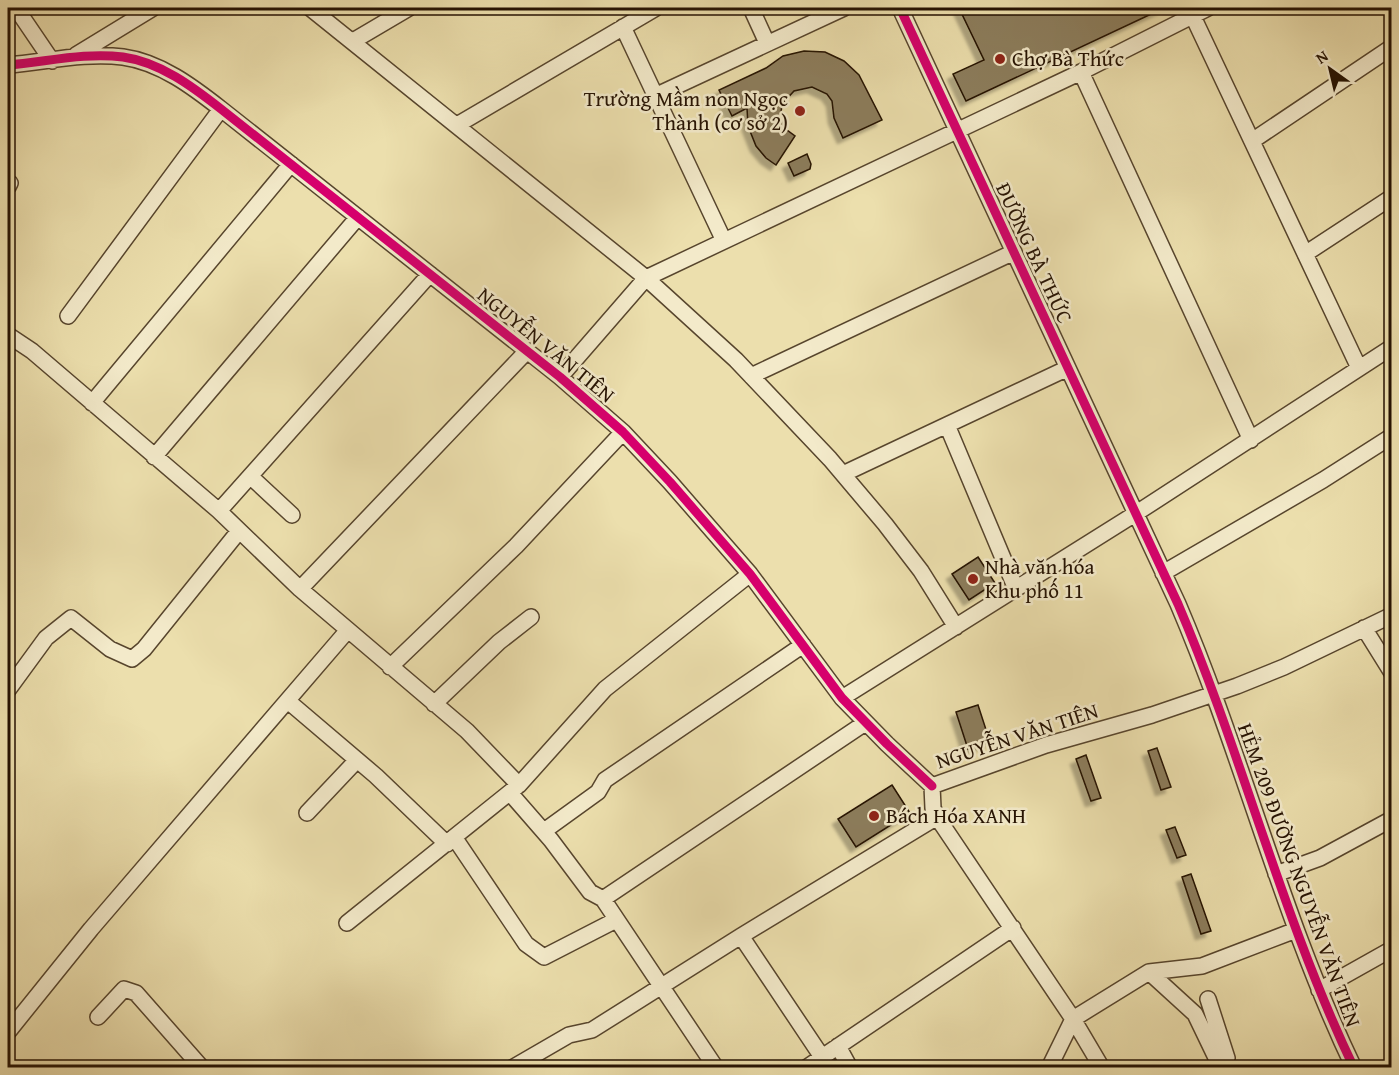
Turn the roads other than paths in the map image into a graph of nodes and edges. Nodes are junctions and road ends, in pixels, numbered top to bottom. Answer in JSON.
{"nodes":[{"id":1,"x":16,"y":8,"type":"edge"},
{"id":2,"x":153,"y":8,"type":"edge"},
{"id":3,"x":310,"y":8,"type":"edge"},
{"id":4,"x":409,"y":8,"type":"edge"},
{"id":5,"x":656,"y":8,"type":"edge"},
{"id":6,"x":751,"y":8,"type":"edge"},
{"id":7,"x":843,"y":8,"type":"edge"},
{"id":8,"x":900,"y":8,"type":"edge"},
{"id":9,"x":1208,"y":8,"type":"edge"},
{"id":10,"x":1192,"y":12,"type":"edge"},
{"id":11,"x":623,"y":27,"type":"junction"},
{"id":12,"x":353,"y":41,"type":"junction"},
{"id":13,"x":767,"y":43,"type":"junction"},
{"id":14,"x":1392,"y":47,"type":"edge"},
{"id":15,"x":72,"y":57,"type":"junction"},
{"id":16,"x":52,"y":61,"type":"junction"},
{"id":17,"x":8,"y":65,"type":"edge"},
{"id":18,"x":1081,"y":72,"type":"junction"},
{"id":19,"x":655,"y":96,"type":"junction"},
{"id":20,"x":222,"y":109,"type":"junction"},
{"id":21,"x":457,"y":125,"type":"junction"},
{"id":22,"x":957,"y":131,"type":"junction"},
{"id":23,"x":1252,"y":141,"type":"junction"},
{"id":24,"x":291,"y":164,"type":"junction"},
{"id":25,"x":1392,"y":197,"type":"edge"},
{"id":26,"x":358,"y":217,"type":"junction"},
{"id":27,"x":724,"y":241,"type":"junction"},
{"id":28,"x":1014,"y":252,"type":"junction"},
{"id":29,"x":1305,"y":254,"type":"junction"},
{"id":30,"x":429,"y":274,"type":"junction"},
{"id":31,"x":646,"y":278,"type":"junction"},
{"id":32,"x":68,"y":316,"type":"dead end"},
{"id":33,"x":8,"y":335,"type":"edge"},
{"id":34,"x":1392,"y":347,"type":"edge"},
{"id":35,"x":527,"y":351,"type":"junction"},
{"id":36,"x":1068,"y":368,"type":"junction"},
{"id":37,"x":1359,"y":368,"type":"junction"},
{"id":38,"x":751,"y":376,"type":"junction"},
{"id":39,"x":560,"y":377,"type":"junction"},
{"id":40,"x":92,"y":403,"type":"junction"},
{"id":41,"x":947,"y":425,"type":"junction"},
{"id":42,"x":623,"y":432,"type":"junction"},
{"id":43,"x":1392,"y":435,"type":"edge"},
{"id":44,"x":1251,"y":440,"type":"junction"},
{"id":45,"x":154,"y":457,"type":"junction"},
{"id":46,"x":843,"y":474,"type":"junction"},
{"id":47,"x":250,"y":476,"type":"junction"},
{"id":48,"x":219,"y":511,"type":"junction"},
{"id":49,"x":1136,"y":514,"type":"junction"},
{"id":50,"x":292,"y":515,"type":"dead end"},
{"id":51,"x":239,"y":531,"type":"junction"},
{"id":52,"x":1163,"y":573,"type":"junction"},
{"id":53,"x":750,"y":574,"type":"junction"},
{"id":54,"x":300,"y":589,"type":"junction"},
{"id":55,"x":1016,"y":589,"type":"junction"},
{"id":56,"x":1392,"y":615,"type":"edge"},
{"id":57,"x":531,"y":617,"type":"dead end"},
{"id":58,"x":956,"y":627,"type":"junction"},
{"id":59,"x":1364,"y":628,"type":"junction"},
{"id":60,"x":348,"y":630,"type":"junction"},
{"id":61,"x":803,"y":645,"type":"junction"},
{"id":62,"x":390,"y":667,"type":"junction"},
{"id":63,"x":1392,"y":673,"type":"edge"},
{"id":64,"x":8,"y":690,"type":"edge"},
{"id":65,"x":1215,"y":694,"type":"junction"},
{"id":66,"x":842,"y":698,"type":"junction"},
{"id":67,"x":289,"y":702,"type":"junction"},
{"id":68,"x":434,"y":704,"type":"junction"},
{"id":69,"x":865,"y":723,"type":"junction"},
{"id":70,"x":357,"y":760,"type":"junction"},
{"id":71,"x":932,"y":786,"type":"junction"},
{"id":72,"x":515,"y":789,"type":"junction"},
{"id":73,"x":308,"y":813,"type":"dead end"},
{"id":74,"x":937,"y":817,"type":"junction"},
{"id":75,"x":1392,"y":819,"type":"edge"},
{"id":76,"x":544,"y":831,"type":"junction"},
{"id":77,"x":451,"y":840,"type":"junction"},
{"id":78,"x":1276,"y":874,"type":"junction"},
{"id":79,"x":603,"y":899,"type":"junction"},
{"id":80,"x":616,"y":920,"type":"junction"},
{"id":81,"x":347,"y":923,"type":"dead end"},
{"id":82,"x":1012,"y":928,"type":"junction"},
{"id":83,"x":1296,"y":930,"type":"junction"},
{"id":84,"x":741,"y":936,"type":"junction"},
{"id":85,"x":1392,"y":949,"type":"edge"},
{"id":86,"x":1149,"y":972,"type":"junction"},
{"id":87,"x":660,"y":987,"type":"junction"},
{"id":88,"x":1319,"y":990,"type":"junction"},
{"id":89,"x":1208,"y":999,"type":"dead end"},
{"id":90,"x":98,"y":1017,"type":"dead end"},
{"id":91,"x":1073,"y":1019,"type":"junction"},
{"id":92,"x":8,"y":1032,"type":"edge"},
{"id":93,"x":838,"y":1046,"type":"junction"},
{"id":94,"x":822,"y":1057,"type":"junction"},
{"id":95,"x":1221,"y":1066,"type":"edge"},
{"id":96,"x":202,"y":1068,"type":"edge"},
{"id":97,"x":512,"y":1068,"type":"edge"},
{"id":98,"x":716,"y":1068,"type":"edge"},
{"id":99,"x":806,"y":1068,"type":"edge"},
{"id":100,"x":850,"y":1068,"type":"edge"},
{"id":101,"x":1049,"y":1068,"type":"edge"},
{"id":102,"x":1102,"y":1068,"type":"edge"},
{"id":103,"x":1354,"y":1068,"type":"edge"}],
"edges":[{"from":1,"to":16,"type":"street"},
{"from":2,"to":15,"type":"street"},
{"from":3,"to":12,"type":"street"},
{"from":4,"to":12,"type":"street"},
{"from":5,"to":11,"type":"street"},
{"from":6,"to":13,"type":"street"},
{"from":7,"to":13,"type":"street"},
{"from":8,"to":22,"type":"street","name":"ĐƯỜNG BÀ THỨC"},
{"from":9,"to":10,"type":"street"},
{"from":10,"to":18,"type":"street"},
{"from":10,"to":23,"type":"street"},
{"from":11,"to":19,"type":"street"},
{"from":11,"to":21,"type":"street"},
{"from":12,"to":21,"type":"street"},
{"from":13,"to":19,"type":"street"},
{"from":14,"to":23,"type":"street"},
{"from":15,"to":16,"type":"street","name":"NGUYỄN VĂN TIÊN"},
{"from":15,"to":20,"type":"street","name":"NGUYỄN VĂN TIÊN"},
{"from":16,"to":17,"type":"street","name":"NGUYỄN VĂN TIÊN"},
{"from":18,"to":22,"type":"street"},
{"from":18,"to":44,"type":"street"},
{"from":19,"to":27,"type":"street"},
{"from":20,"to":24,"type":"street","name":"NGUYỄN VĂN TIÊN"},
{"from":20,"to":32,"type":"street"},
{"from":21,"to":31,"type":"street"},
{"from":22,"to":27,"type":"street"},
{"from":22,"to":28,"type":"street","name":"ĐƯỜNG BÀ THỨC"},
{"from":23,"to":29,"type":"street"},
{"from":24,"to":26,"type":"street","name":"NGUYỄN VĂN TIÊN"},
{"from":24,"to":40,"type":"street"},
{"from":25,"to":29,"type":"street"},
{"from":26,"to":30,"type":"street","name":"NGUYỄN VĂN TIÊN"},
{"from":26,"to":45,"type":"street"},
{"from":27,"to":31,"type":"street"},
{"from":28,"to":36,"type":"street","name":"ĐƯỜNG BÀ THỨC"},
{"from":28,"to":38,"type":"street"},
{"from":29,"to":37,"type":"street"},
{"from":30,"to":35,"type":"street","name":"NGUYỄN VĂN TIÊN"},
{"from":30,"to":47,"type":"street"},
{"from":31,"to":38,"type":"street"},
{"from":31,"to":39,"type":"street"},
{"from":33,"to":40,"type":"street"},
{"from":34,"to":37,"type":"street"},
{"from":35,"to":39,"type":"street","name":"NGUYỄN VĂN TIÊN"},
{"from":35,"to":54,"type":"street"},
{"from":36,"to":41,"type":"street"},
{"from":36,"to":49,"type":"street","name":"ĐƯỜNG BÀ THỨC"},
{"from":37,"to":44,"type":"street"},
{"from":38,"to":46,"type":"street"},
{"from":39,"to":42,"type":"street","name":"NGUYỄN VĂN TIÊN"},
{"from":40,"to":45,"type":"street"},
{"from":41,"to":46,"type":"street"},
{"from":41,"to":55,"type":"street"},
{"from":42,"to":53,"type":"street","name":"NGUYỄN VĂN TIÊN"},
{"from":42,"to":62,"type":"street"},
{"from":43,"to":52,"type":"street"},
{"from":44,"to":49,"type":"street"},
{"from":45,"to":48,"type":"street"},
{"from":46,"to":58,"type":"street"},
{"from":47,"to":48,"type":"street"},
{"from":47,"to":50,"type":"street"},
{"from":48,"to":51,"type":"street"},
{"from":49,"to":52,"type":"street","name":"ĐƯỜNG BÀ THỨC"},
{"from":49,"to":55,"type":"street"},
{"from":51,"to":54,"type":"street"},
{"from":51,"to":64,"type":"street"},
{"from":52,"to":65,"type":"street","name":"HẺM 209 ĐƯỜNG NGUYỄN VĂN TIÊN"},
{"from":53,"to":61,"type":"street","name":"NGUYỄN VĂN TIÊN"},
{"from":53,"to":72,"type":"street"},
{"from":54,"to":60,"type":"street"},
{"from":55,"to":58,"type":"street"},
{"from":56,"to":59,"type":"street","name":"NGUYỄN VĂN TIÊN"},
{"from":57,"to":68,"type":"street"},
{"from":58,"to":66,"type":"street"},
{"from":59,"to":63,"type":"street"},
{"from":59,"to":65,"type":"street","name":"NGUYỄN VĂN TIÊN"},
{"from":60,"to":62,"type":"street"},
{"from":60,"to":67,"type":"street"},
{"from":61,"to":66,"type":"street","name":"NGUYỄN VĂN TIÊN"},
{"from":61,"to":76,"type":"street"},
{"from":62,"to":68,"type":"street"},
{"from":65,"to":71,"type":"street","name":"NGUYỄN VĂN TIÊN"},
{"from":65,"to":78,"type":"street","name":"HẺM 209 ĐƯỜNG NGUYỄN VĂN TIÊN"},
{"from":66,"to":69,"type":"street","name":"NGUYỄN VĂN TIÊN"},
{"from":67,"to":70,"type":"street"},
{"from":67,"to":92,"type":"street"},
{"from":68,"to":72,"type":"street"},
{"from":69,"to":71,"type":"street","name":"NGUYỄN VĂN TIÊN"},
{"from":69,"to":79,"type":"street"},
{"from":70,"to":73,"type":"street"},
{"from":70,"to":77,"type":"street"},
{"from":71,"to":74,"type":"street"},
{"from":72,"to":76,"type":"street"},
{"from":72,"to":77,"type":"street"},
{"from":74,"to":82,"type":"street"},
{"from":74,"to":84,"type":"street"},
{"from":75,"to":78,"type":"street"},
{"from":76,"to":79,"type":"street"},
{"from":77,"to":80,"type":"street"},
{"from":77,"to":81,"type":"street"},
{"from":78,"to":83,"type":"street","name":"HẺM 209 ĐƯỜNG NGUYỄN VĂN TIÊN"},
{"from":79,"to":80,"type":"street"},
{"from":80,"to":87,"type":"street"},
{"from":82,"to":91,"type":"street"},
{"from":82,"to":93,"type":"street"},
{"from":83,"to":86,"type":"street"},
{"from":83,"to":88,"type":"street","name":"HẺM 209 ĐƯỜNG NGUYỄN VĂN TIÊN"},
{"from":84,"to":87,"type":"street"},
{"from":84,"to":94,"type":"street"},
{"from":85,"to":88,"type":"street"},
{"from":86,"to":91,"type":"street"},
{"from":86,"to":95,"type":"street"},
{"from":87,"to":97,"type":"street"},
{"from":87,"to":98,"type":"street"},
{"from":88,"to":103,"type":"street","name":"HẺM 209 ĐƯỜNG NGUYỄN VĂN TIÊN"},
{"from":89,"to":95,"type":"street"},
{"from":90,"to":96,"type":"street"},
{"from":91,"to":101,"type":"street"},
{"from":91,"to":102,"type":"street"},
{"from":93,"to":94,"type":"street"},
{"from":93,"to":100,"type":"street"},
{"from":94,"to":99,"type":"street"}]}
